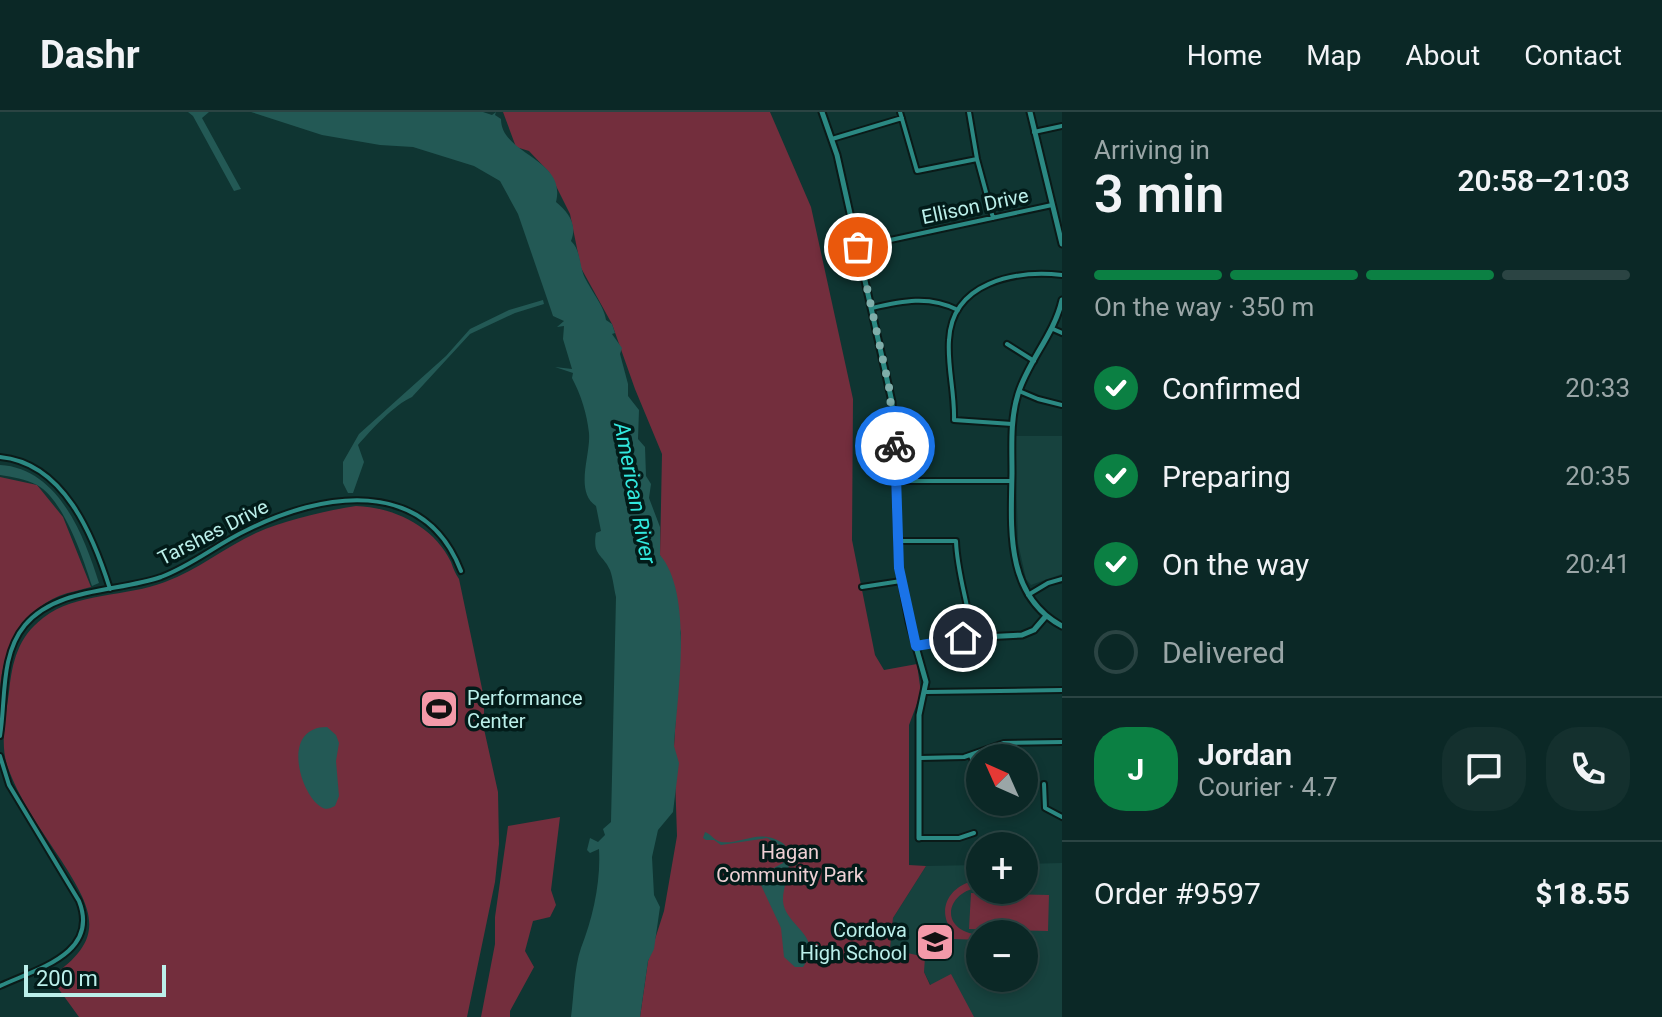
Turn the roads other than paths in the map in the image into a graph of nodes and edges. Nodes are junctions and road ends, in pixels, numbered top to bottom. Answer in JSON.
{"nodes":[{"id":1,"x":822,"y":112,"type":"edge"},
{"id":2,"x":969,"y":112,"type":"edge"},
{"id":3,"x":1030,"y":112,"type":"edge"},
{"id":4,"x":901,"y":115,"type":"edge"},
{"id":5,"x":1062,"y":126,"type":"edge"},
{"id":6,"x":1034,"y":132,"type":"junction"},
{"id":7,"x":832,"y":139,"type":"junction"},
{"id":8,"x":977,"y":159,"type":"junction"},
{"id":9,"x":1052,"y":205,"type":"junction"},
{"id":10,"x":993,"y":218,"type":"junction"},
{"id":11,"x":1062,"y":244,"type":"edge"},
{"id":12,"x":858,"y":247,"type":"junction"},
{"id":13,"x":1062,"y":275,"type":"edge"},
{"id":14,"x":1062,"y":300,"type":"edge"},
{"id":15,"x":872,"y":308,"type":"junction"},
{"id":16,"x":958,"y":310,"type":"junction"},
{"id":17,"x":1053,"y":329,"type":"junction"},
{"id":18,"x":1062,"y":333,"type":"edge"},
{"id":19,"x":1007,"y":344,"type":"dead end"},
{"id":20,"x":1034,"y":361,"type":"junction"},
{"id":21,"x":1019,"y":391,"type":"junction"},
{"id":22,"x":1062,"y":405,"type":"edge"},
{"id":23,"x":1012,"y":424,"type":"junction"},
{"id":24,"x":0,"y":457,"type":"edge"},
{"id":25,"x":895,"y":481,"type":"junction"},
{"id":26,"x":1012,"y":481,"type":"junction"},
{"id":27,"x":897,"y":541,"type":"junction"},
{"id":28,"x":461,"y":571,"type":"dead end"},
{"id":29,"x":1062,"y":579,"type":"edge"},
{"id":30,"x":901,"y":581,"type":"junction"},
{"id":31,"x":862,"y":587,"type":"dead end"},
{"id":32,"x":110,"y":589,"type":"junction"},
{"id":33,"x":1028,"y":595,"type":"junction"},
{"id":34,"x":1046,"y":616,"type":"junction"},
{"id":35,"x":1062,"y":626,"type":"edge"},
{"id":36,"x":972,"y":637,"type":"junction"},
{"id":37,"x":916,"y":646,"type":"junction"},
{"id":38,"x":1062,"y":690,"type":"edge"},
{"id":39,"x":926,"y":692,"type":"junction"},
{"id":40,"x":0,"y":736,"type":"edge"},
{"id":41,"x":1062,"y":742,"type":"edge"},
{"id":42,"x":997,"y":744,"type":"edge"},
{"id":43,"x":0,"y":756,"type":"edge"},
{"id":44,"x":966,"y":756,"type":"edge"},
{"id":45,"x":919,"y":758,"type":"junction"},
{"id":46,"x":1044,"y":784,"type":"dead end"},
{"id":47,"x":1062,"y":817,"type":"edge"},
{"id":48,"x":966,"y":836,"type":"edge"},
{"id":49,"x":919,"y":838,"type":"joint"},
{"id":50,"x":0,"y":986,"type":"edge"}],
"edges":[{"from":1,"to":7,"type":"street"},
{"from":2,"to":8,"type":"street"},
{"from":3,"to":6,"type":"street"},
{"from":4,"to":7,"type":"street"},
{"from":4,"to":8,"type":"street"},
{"from":5,"to":6,"type":"street"},
{"from":6,"to":9,"type":"street"},
{"from":7,"to":12,"type":"street"},
{"from":8,"to":10,"type":"street"},
{"from":9,"to":10,"type":"street","name":"Ellison Drive"},
{"from":9,"to":11,"type":"street"},
{"from":10,"to":12,"type":"street","name":"Ellison Drive"},
{"from":12,"to":15,"type":"street"},
{"from":13,"to":16,"type":"street"},
{"from":14,"to":17,"type":"street"},
{"from":15,"to":16,"type":"street"},
{"from":15,"to":25,"type":"street"},
{"from":16,"to":23,"type":"street"},
{"from":17,"to":18,"type":"street"},
{"from":17,"to":20,"type":"street"},
{"from":19,"to":20,"type":"street"},
{"from":20,"to":21,"type":"street"},
{"from":21,"to":22,"type":"street"},
{"from":21,"to":23,"type":"street"},
{"from":23,"to":26,"type":"street"},
{"from":24,"to":32,"type":"street"},
{"from":25,"to":26,"type":"street"},
{"from":25,"to":27,"type":"street"},
{"from":26,"to":33,"type":"street"},
{"from":27,"to":30,"type":"street"},
{"from":27,"to":36,"type":"street"},
{"from":28,"to":32,"type":"street","name":"Tarshes Drive"},
{"from":29,"to":33,"type":"street"},
{"from":30,"to":31,"type":"street"},
{"from":30,"to":37,"type":"street"},
{"from":32,"to":40,"type":"street","name":"Tarshes Drive"},
{"from":33,"to":34,"type":"street"},
{"from":34,"to":35,"type":"street"},
{"from":34,"to":36,"type":"street"},
{"from":36,"to":37,"type":"street"},
{"from":37,"to":39,"type":"street"},
{"from":38,"to":39,"type":"street"},
{"from":39,"to":45,"type":"street"},
{"from":41,"to":42,"type":"street"},
{"from":43,"to":50,"type":"street"},
{"from":44,"to":45,"type":"street"},
{"from":45,"to":49,"type":"street"},
{"from":46,"to":47,"type":"street"},
{"from":48,"to":49,"type":"street"}]}
